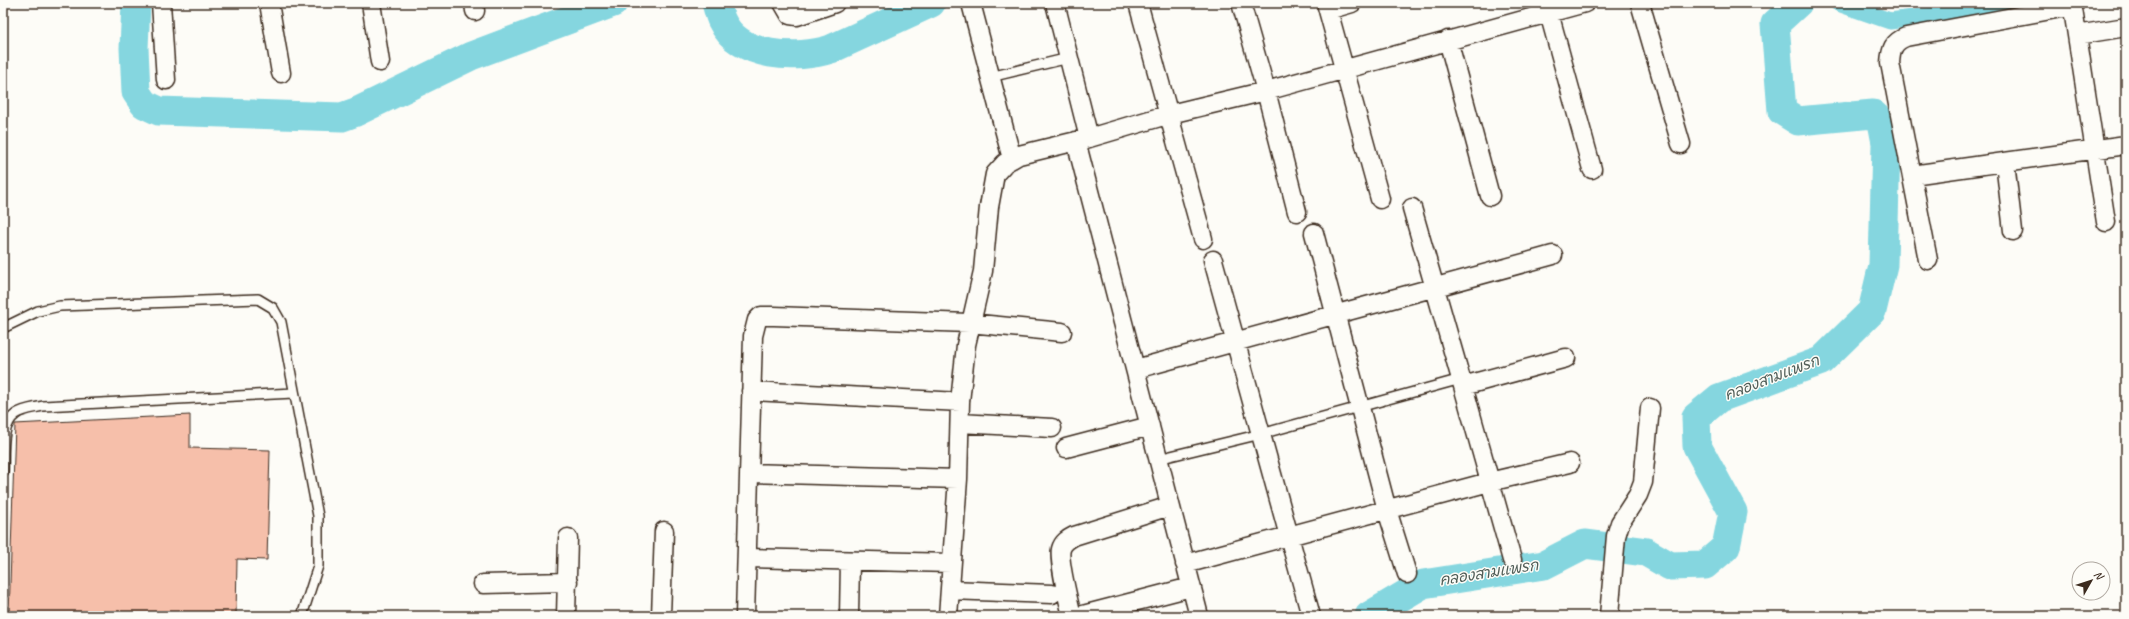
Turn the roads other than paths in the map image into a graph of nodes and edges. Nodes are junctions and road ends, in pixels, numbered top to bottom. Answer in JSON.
{"nodes":[{"id":1,"x":161,"y":3,"type":"edge"},
{"id":2,"x":269,"y":3,"type":"edge"},
{"id":3,"x":371,"y":3,"type":"edge"},
{"id":4,"x":783,"y":3,"type":"edge"},
{"id":5,"x":836,"y":3,"type":"edge"},
{"id":6,"x":1055,"y":3,"type":"edge"},
{"id":7,"x":1138,"y":3,"type":"edge"},
{"id":8,"x":1241,"y":3,"type":"edge"},
{"id":9,"x":1352,"y":3,"type":"edge"},
{"id":10,"x":1585,"y":3,"type":"edge"},
{"id":11,"x":1640,"y":3,"type":"edge"},
{"id":12,"x":2072,"y":4,"type":"edge"},
{"id":13,"x":1327,"y":6,"type":"edge"},
{"id":14,"x":972,"y":8,"type":"dead end"},
{"id":15,"x":1549,"y":13,"type":"junction"},
{"id":16,"x":2126,"y":27,"type":"edge"},
{"id":17,"x":2077,"y":35,"type":"junction"},
{"id":18,"x":1448,"y":40,"type":"junction"},
{"id":19,"x":1069,"y":58,"type":"junction"},
{"id":20,"x":380,"y":62,"type":"dead end"},
{"id":21,"x":1344,"y":69,"type":"junction"},
{"id":22,"x":281,"y":73,"type":"dead end"},
{"id":23,"x":990,"y":77,"type":"junction"},
{"id":24,"x":166,"y":80,"type":"dead end"},
{"id":25,"x":1266,"y":91,"type":"junction"},
{"id":26,"x":1170,"y":114,"type":"junction"},
{"id":27,"x":1083,"y":139,"type":"junction"},
{"id":28,"x":1681,"y":144,"type":"dead end"},
{"id":29,"x":2126,"y":145,"type":"edge"},
{"id":30,"x":2094,"y":150,"type":"junction"},
{"id":31,"x":1012,"y":159,"type":"junction"},
{"id":32,"x":2005,"y":162,"type":"junction"},
{"id":33,"x":1592,"y":169,"type":"dead end"},
{"id":34,"x":1912,"y":175,"type":"junction"},
{"id":35,"x":1490,"y":196,"type":"dead end"},
{"id":36,"x":1380,"y":199,"type":"dead end"},
{"id":37,"x":1412,"y":208,"type":"dead end"},
{"id":38,"x":1297,"y":212,"type":"dead end"},
{"id":39,"x":2106,"y":222,"type":"dead end"},
{"id":40,"x":2013,"y":231,"type":"dead end"},
{"id":41,"x":1314,"y":233,"type":"dead end"},
{"id":42,"x":1203,"y":239,"type":"dead end"},
{"id":43,"x":1553,"y":255,"type":"dead end"},
{"id":44,"x":1213,"y":260,"type":"dead end"},
{"id":45,"x":1928,"y":260,"type":"dead end"},
{"id":46,"x":1436,"y":287,"type":"junction"},
{"id":47,"x":1336,"y":315,"type":"junction"},
{"id":48,"x":970,"y":323,"type":"junction"},
{"id":49,"x":3,"y":328,"type":"edge"},
{"id":50,"x":1062,"y":332,"type":"dead end"},
{"id":51,"x":1236,"y":340,"type":"junction"},
{"id":52,"x":1566,"y":358,"type":"dead end"},
{"id":53,"x":1136,"y":369,"type":"junction"},
{"id":54,"x":1462,"y":382,"type":"junction"},
{"id":55,"x":751,"y":391,"type":"junction"},
{"id":56,"x":294,"y":393,"type":"junction"},
{"id":57,"x":960,"y":402,"type":"junction"},
{"id":58,"x":1362,"y":407,"type":"junction"},
{"id":59,"x":1650,"y":408,"type":"dead end"},
{"id":60,"x":960,"y":423,"type":"junction"},
{"id":61,"x":1150,"y":426,"type":"junction"},
{"id":62,"x":1052,"y":428,"type":"dead end"},
{"id":63,"x":1261,"y":434,"type":"junction"},
{"id":64,"x":1066,"y":448,"type":"dead end"},
{"id":65,"x":1158,"y":459,"type":"junction"},
{"id":66,"x":1570,"y":463,"type":"dead end"},
{"id":67,"x":3,"y":472,"type":"edge"},
{"id":68,"x":750,"y":473,"type":"junction"},
{"id":69,"x":958,"y":479,"type":"junction"},
{"id":70,"x":1489,"y":482,"type":"junction"},
{"id":71,"x":1170,"y":506,"type":"junction"},
{"id":72,"x":1387,"y":510,"type":"junction"},
{"id":73,"x":664,"y":531,"type":"dead end"},
{"id":74,"x":1289,"y":535,"type":"junction"},
{"id":75,"x":568,"y":538,"type":"dead end"},
{"id":76,"x":747,"y":558,"type":"junction"},
{"id":77,"x":1512,"y":560,"type":"dead end"},
{"id":78,"x":850,"y":561,"type":"junction"},
{"id":79,"x":951,"y":563,"type":"junction"},
{"id":80,"x":1185,"y":564,"type":"junction"},
{"id":81,"x":1406,"y":574,"type":"dead end"},
{"id":82,"x":568,"y":582,"type":"junction"},
{"id":83,"x":483,"y":584,"type":"dead end"},
{"id":84,"x":1191,"y":587,"type":"junction"},
{"id":85,"x":950,"y":590,"type":"junction"},
{"id":86,"x":1052,"y":594,"type":"dead end"},
{"id":87,"x":302,"y":616,"type":"edge"},
{"id":88,"x":566,"y":616,"type":"edge"},
{"id":89,"x":661,"y":616,"type":"edge"},
{"id":90,"x":745,"y":616,"type":"edge"},
{"id":91,"x":849,"y":616,"type":"edge"},
{"id":92,"x":948,"y":616,"type":"edge"},
{"id":93,"x":1072,"y":616,"type":"edge"},
{"id":94,"x":1079,"y":616,"type":"edge"},
{"id":95,"x":1199,"y":616,"type":"edge"},
{"id":96,"x":1311,"y":616,"type":"edge"},
{"id":97,"x":1609,"y":616,"type":"edge"}],
"edges":[{"from":1,"to":24,"type":"street"},
{"from":2,"to":22,"type":"street"},
{"from":3,"to":20,"type":"street"},
{"from":4,"to":5,"type":"street"},
{"from":6,"to":19,"type":"street"},
{"from":7,"to":26,"type":"street"},
{"from":8,"to":25,"type":"street"},
{"from":9,"to":13,"type":"street"},
{"from":10,"to":15,"type":"street"},
{"from":11,"to":28,"type":"street"},
{"from":12,"to":17,"type":"street"},
{"from":12,"to":34,"type":"street"},
{"from":13,"to":21,"type":"street"},
{"from":14,"to":23,"type":"street"},
{"from":15,"to":18,"type":"street"},
{"from":15,"to":33,"type":"street"},
{"from":16,"to":17,"type":"street"},
{"from":17,"to":30,"type":"street"},
{"from":18,"to":21,"type":"street"},
{"from":18,"to":35,"type":"street"},
{"from":19,"to":23,"type":"lane"},
{"from":19,"to":27,"type":"street"},
{"from":21,"to":25,"type":"street"},
{"from":21,"to":36,"type":"street"},
{"from":23,"to":31,"type":"street"},
{"from":25,"to":26,"type":"street"},
{"from":25,"to":38,"type":"street"},
{"from":26,"to":27,"type":"street"},
{"from":26,"to":42,"type":"street"},
{"from":27,"to":31,"type":"street"},
{"from":27,"to":53,"type":"street"},
{"from":29,"to":30,"type":"street"},
{"from":30,"to":32,"type":"street"},
{"from":30,"to":39,"type":"street"},
{"from":31,"to":48,"type":"street"},
{"from":32,"to":34,"type":"street"},
{"from":32,"to":40,"type":"street"},
{"from":34,"to":45,"type":"street"},
{"from":37,"to":46,"type":"street"},
{"from":41,"to":47,"type":"street"},
{"from":43,"to":46,"type":"street"},
{"from":44,"to":51,"type":"street"},
{"from":46,"to":47,"type":"street"},
{"from":46,"to":54,"type":"street"},
{"from":47,"to":51,"type":"street"},
{"from":47,"to":58,"type":"street"},
{"from":48,"to":50,"type":"street"},
{"from":48,"to":55,"type":"street"},
{"from":48,"to":57,"type":"street"},
{"from":49,"to":56,"type":"lane"},
{"from":51,"to":53,"type":"street"},
{"from":51,"to":63,"type":"street"},
{"from":52,"to":54,"type":"street"},
{"from":53,"to":61,"type":"street"},
{"from":54,"to":58,"type":"lane"},
{"from":54,"to":70,"type":"street"},
{"from":55,"to":57,"type":"street"},
{"from":55,"to":68,"type":"street"},
{"from":56,"to":67,"type":"lane"},
{"from":56,"to":87,"type":"lane"},
{"from":57,"to":60,"type":"street"},
{"from":58,"to":63,"type":"lane"},
{"from":58,"to":72,"type":"street"},
{"from":59,"to":97,"type":"street"},
{"from":60,"to":62,"type":"street"},
{"from":60,"to":69,"type":"street"},
{"from":61,"to":64,"type":"street"},
{"from":61,"to":65,"type":"street"},
{"from":63,"to":65,"type":"lane"},
{"from":63,"to":74,"type":"street"},
{"from":65,"to":71,"type":"street"},
{"from":66,"to":70,"type":"street"},
{"from":68,"to":69,"type":"street"},
{"from":68,"to":76,"type":"street"},
{"from":69,"to":79,"type":"street"},
{"from":70,"to":72,"type":"street"},
{"from":70,"to":77,"type":"street"},
{"from":71,"to":80,"type":"street"},
{"from":71,"to":93,"type":"street"},
{"from":72,"to":74,"type":"street"},
{"from":72,"to":81,"type":"street"},
{"from":73,"to":89,"type":"street"},
{"from":74,"to":80,"type":"street"},
{"from":74,"to":96,"type":"street"},
{"from":75,"to":82,"type":"street"},
{"from":76,"to":78,"type":"street"},
{"from":76,"to":90,"type":"street"},
{"from":78,"to":79,"type":"street"},
{"from":78,"to":91,"type":"street"},
{"from":79,"to":85,"type":"street"},
{"from":80,"to":84,"type":"street"},
{"from":82,"to":83,"type":"street"},
{"from":82,"to":88,"type":"street"},
{"from":84,"to":94,"type":"street"},
{"from":84,"to":95,"type":"street"},
{"from":85,"to":86,"type":"street"},
{"from":85,"to":92,"type":"street"}]}
